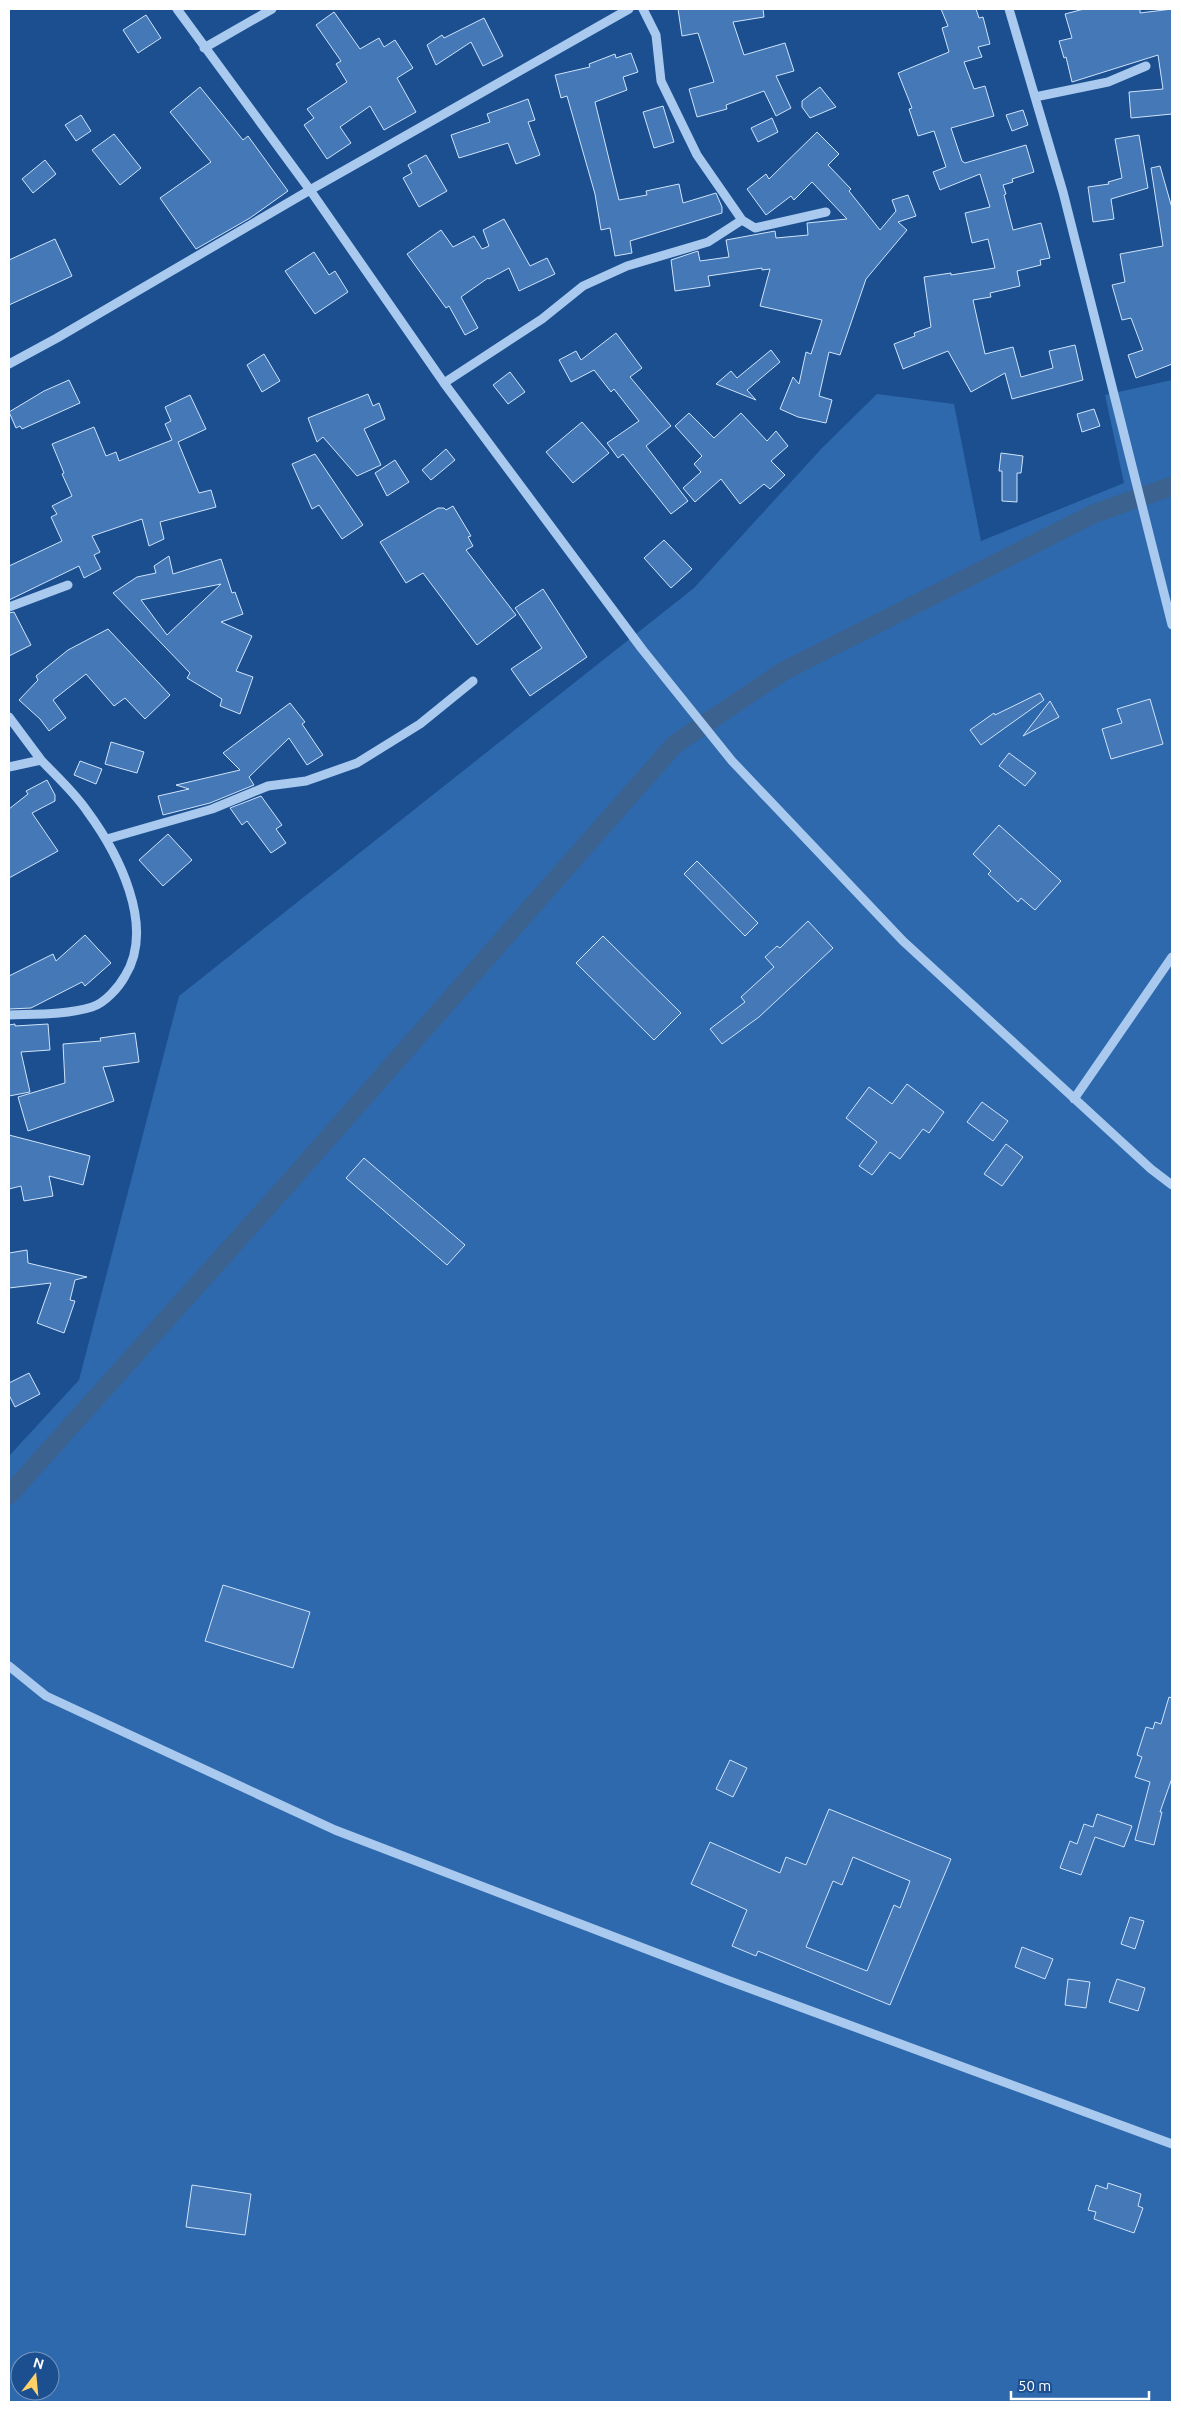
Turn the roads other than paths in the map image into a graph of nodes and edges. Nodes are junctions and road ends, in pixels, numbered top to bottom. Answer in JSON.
{"nodes":[{"id":1,"x":177,"y":9,"type":"edge"},
{"id":2,"x":272,"y":9,"type":"edge"},
{"id":3,"x":629,"y":9,"type":"edge"},
{"id":4,"x":643,"y":9,"type":"edge"},
{"id":5,"x":1009,"y":9,"type":"edge"},
{"id":6,"x":204,"y":48,"type":"junction"},
{"id":7,"x":1146,"y":66,"type":"dead end"},
{"id":8,"x":1035,"y":97,"type":"junction"},
{"id":9,"x":310,"y":190,"type":"junction"},
{"id":10,"x":826,"y":212,"type":"dead end"},
{"id":11,"x":742,"y":220,"type":"junction"},
{"id":12,"x":9,"y":364,"type":"edge"},
{"id":13,"x":444,"y":383,"type":"junction"},
{"id":14,"x":68,"y":585,"type":"dead end"},
{"id":15,"x":9,"y":607,"type":"edge"},
{"id":16,"x":1172,"y":625,"type":"edge"},
{"id":17,"x":473,"y":681,"type":"dead end"},
{"id":18,"x":9,"y":717,"type":"edge"},
{"id":19,"x":41,"y":760,"type":"junction"},
{"id":20,"x":9,"y":767,"type":"edge"},
{"id":21,"x":107,"y":839,"type":"junction"},
{"id":22,"x":1172,"y":957,"type":"edge"},
{"id":23,"x":9,"y":1015,"type":"edge"},
{"id":24,"x":1074,"y":1099,"type":"junction"},
{"id":25,"x":1172,"y":1185,"type":"edge"},
{"id":26,"x":9,"y":1666,"type":"edge"},
{"id":27,"x":1172,"y":2144,"type":"edge"}],
"edges":[{"from":1,"to":6,"type":"street"},
{"from":2,"to":6,"type":"street"},
{"from":3,"to":9,"type":"street"},
{"from":4,"to":11,"type":"street"},
{"from":5,"to":8,"type":"street"},
{"from":6,"to":9,"type":"street"},
{"from":7,"to":8,"type":"street"},
{"from":8,"to":16,"type":"street"},
{"from":9,"to":12,"type":"street"},
{"from":9,"to":13,"type":"street"},
{"from":10,"to":11,"type":"street"},
{"from":11,"to":13,"type":"street"},
{"from":13,"to":24,"type":"street"},
{"from":14,"to":15,"type":"street"},
{"from":17,"to":21,"type":"street"},
{"from":18,"to":19,"type":"street"},
{"from":19,"to":20,"type":"street"},
{"from":19,"to":21,"type":"street"},
{"from":21,"to":23,"type":"street"},
{"from":22,"to":24,"type":"street"},
{"from":24,"to":25,"type":"street"},
{"from":26,"to":27,"type":"street"}]}
